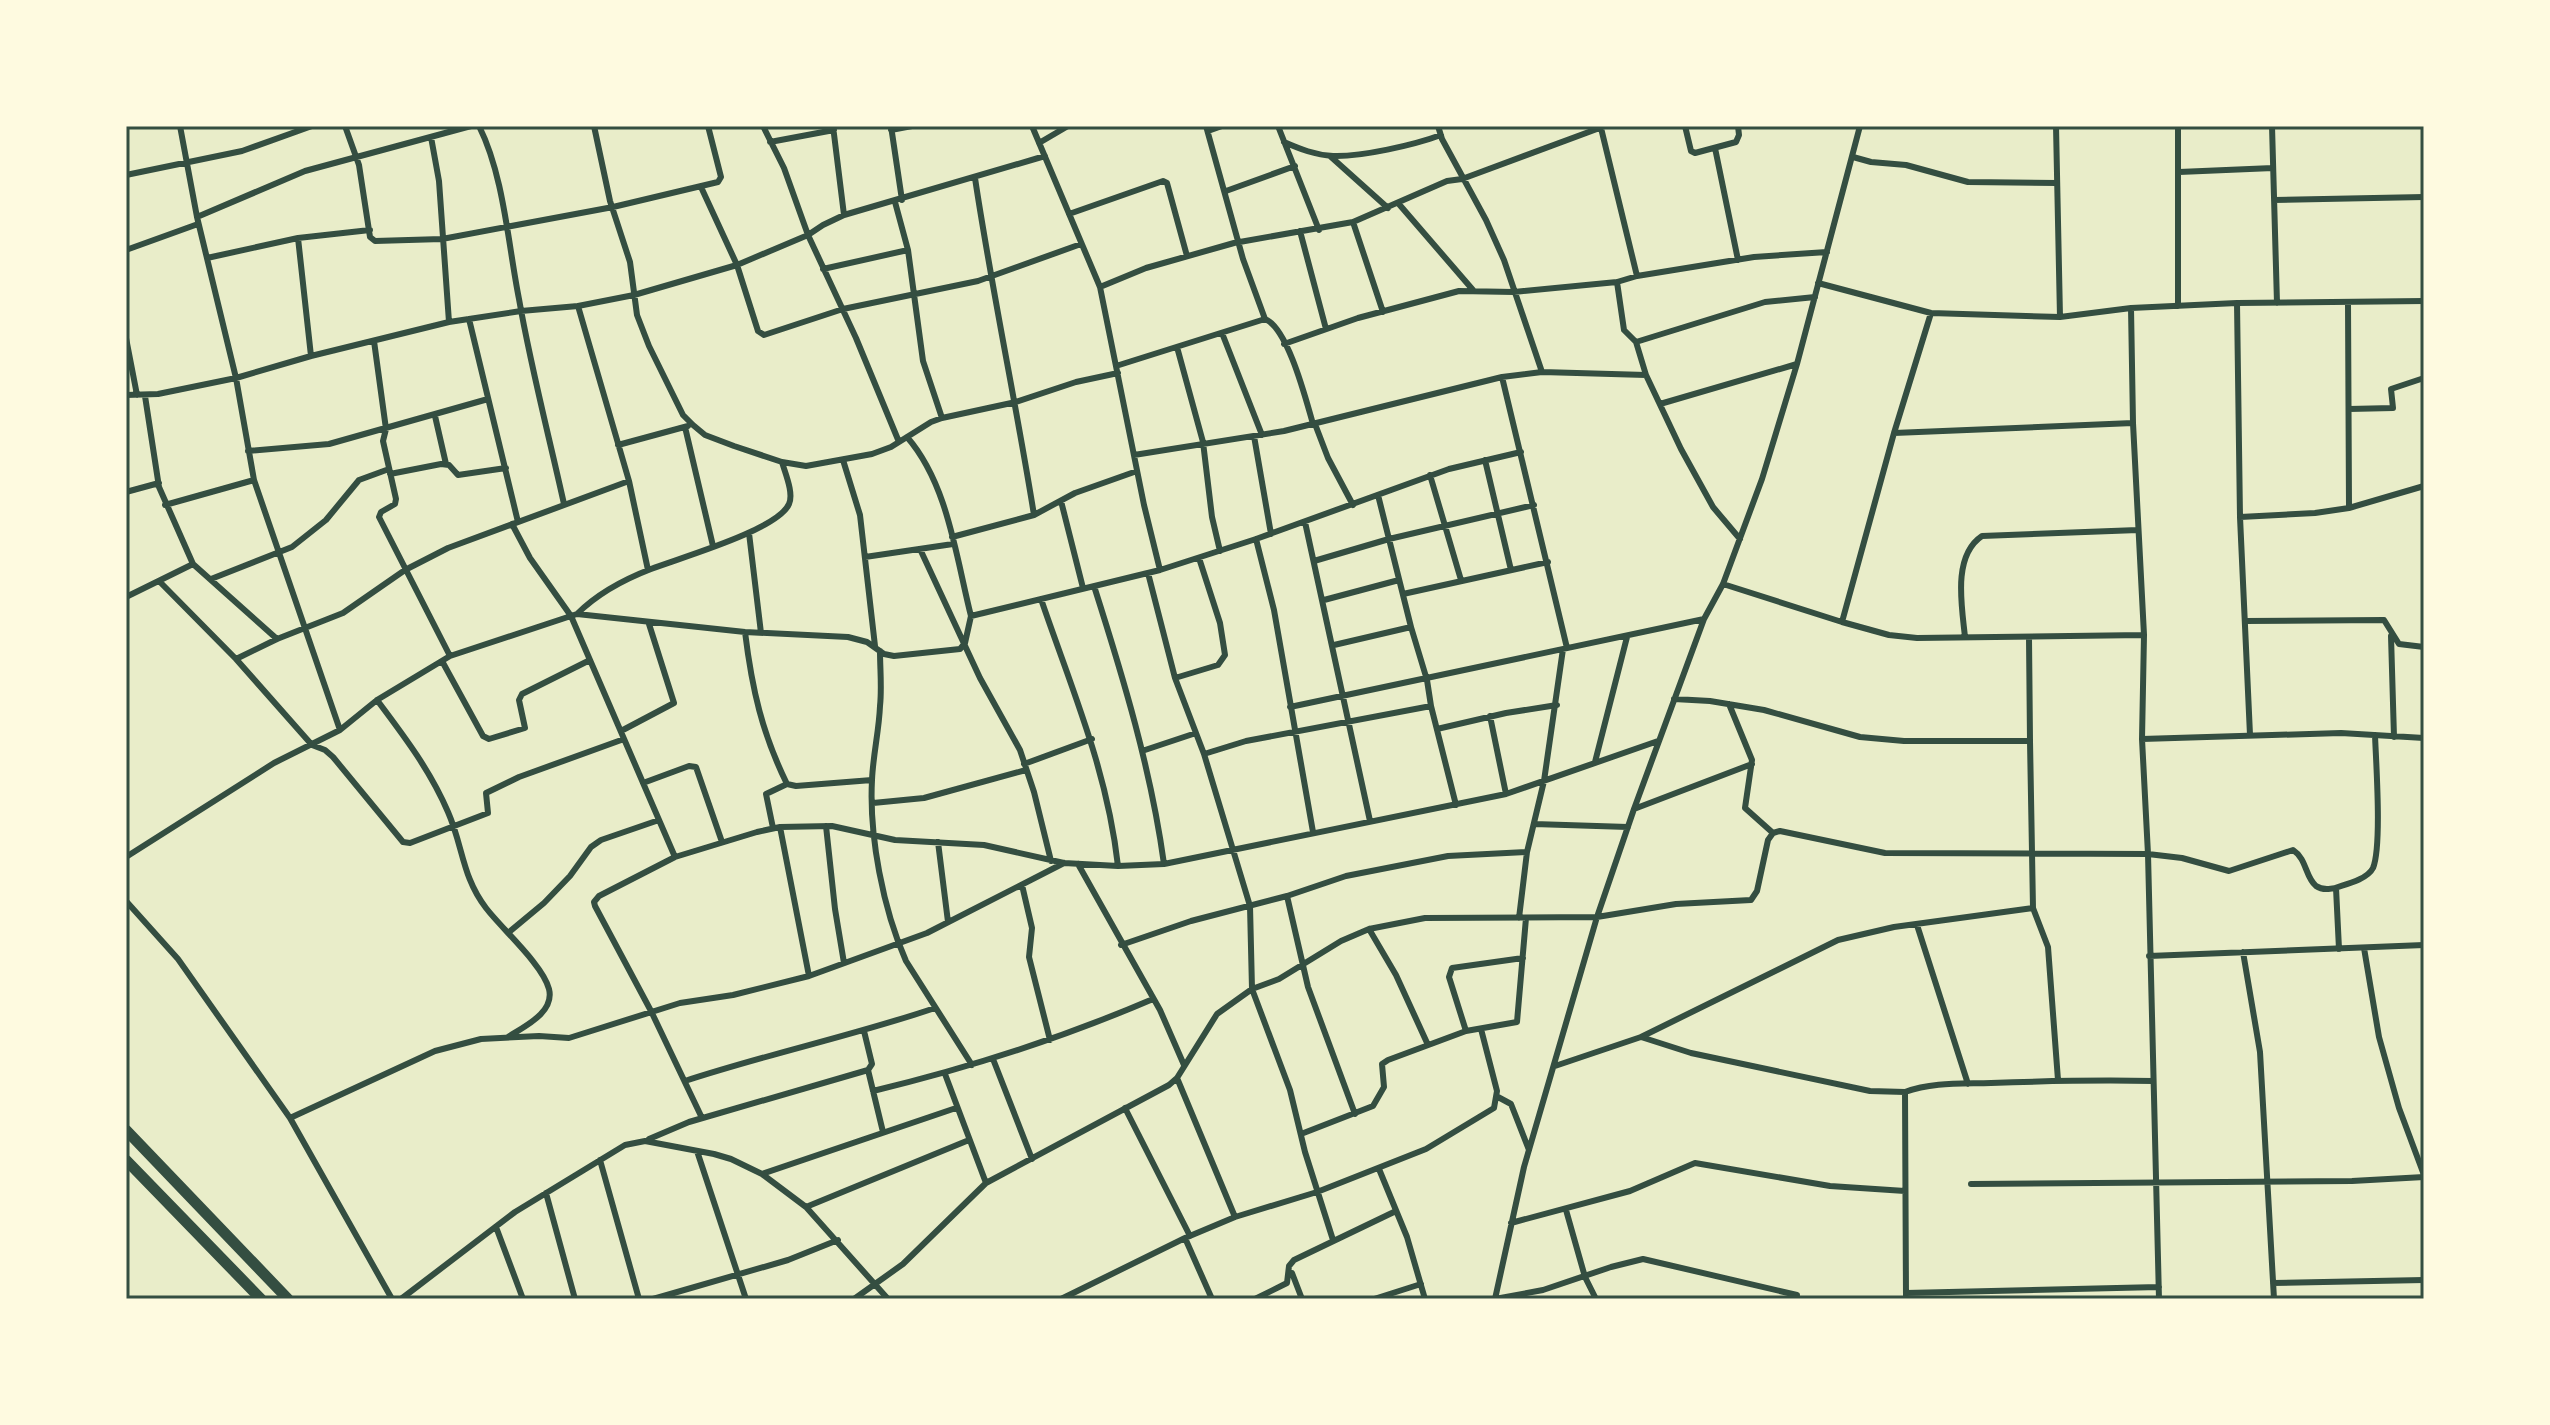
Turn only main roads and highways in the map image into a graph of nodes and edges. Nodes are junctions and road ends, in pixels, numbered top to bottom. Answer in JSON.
{"nodes":[{"id":1,"x":126,"y":1130,"type":"edge"},
{"id":2,"x":126,"y":1160,"type":"edge"},
{"id":3,"x":261,"y":1299,"type":"edge"},
{"id":4,"x":288,"y":1299,"type":"edge"}],
"edges":[{"from":1,"to":4,"type":"highway"},
{"from":2,"to":3,"type":"highway"}]}
